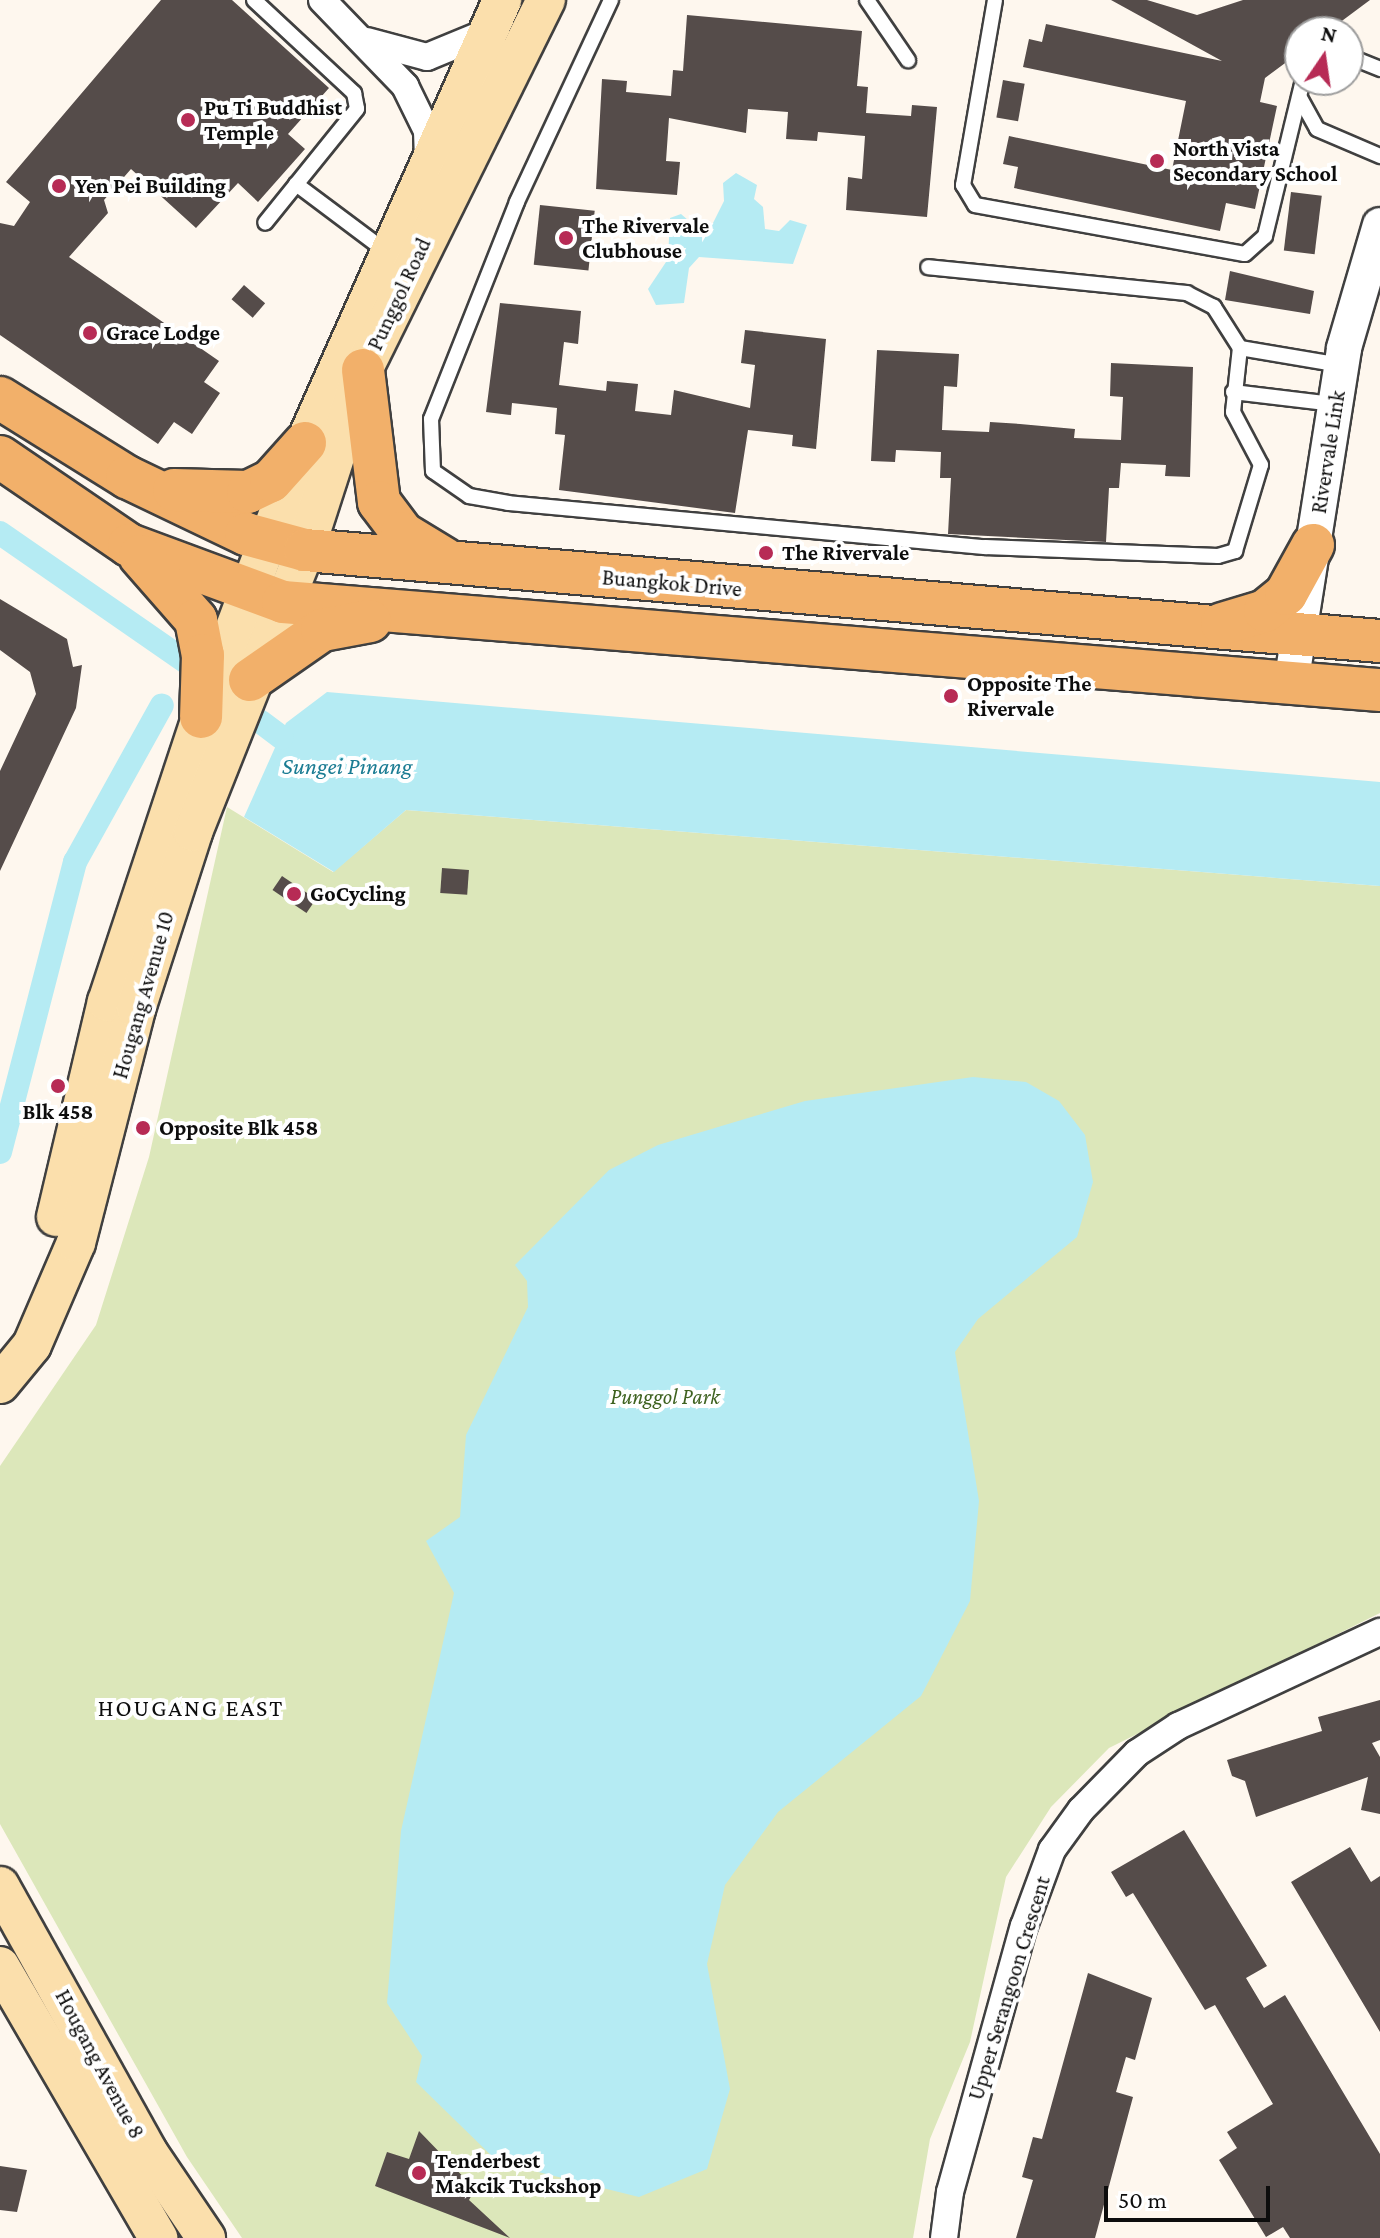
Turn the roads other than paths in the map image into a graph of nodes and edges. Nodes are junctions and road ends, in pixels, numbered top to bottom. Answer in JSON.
{"nodes":[{"id":1,"x":254,"y":0,"type":"edge"},
{"id":2,"x":322,"y":0,"type":"edge"},
{"id":3,"x":502,"y":0,"type":"edge"},
{"id":4,"x":546,"y":0,"type":"edge"},
{"id":5,"x":611,"y":0,"type":"edge"},
{"id":6,"x":867,"y":0,"type":"edge"},
{"id":7,"x":995,"y":0,"type":"edge"},
{"id":8,"x":485,"y":33,"type":"junction"},
{"id":9,"x":367,"y":41,"type":"junction"},
{"id":10,"x":908,"y":60,"type":"dead end"},
{"id":11,"x":1299,"y":96,"type":"edge"},
{"id":12,"x":1304,"y":96,"type":"edge"},
{"id":13,"x":1380,"y":156,"type":"edge"},
{"id":14,"x":428,"y":163,"type":"junction"},
{"id":15,"x":296,"y":184,"type":"junction"},
{"id":16,"x":265,"y":223,"type":"dead end"},
{"id":17,"x":1380,"y":225,"type":"edge"},
{"id":18,"x":387,"y":252,"type":"junction"},
{"id":19,"x":928,"y":267,"type":"dead end"},
{"id":20,"x":1240,"y":348,"type":"junction"},
{"id":21,"x":1341,"y":365,"type":"junction"},
{"id":22,"x":363,"y":370,"type":"junction"},
{"id":23,"x":1233,"y":392,"type":"junction"},
{"id":24,"x":0,"y":398,"type":"edge"},
{"id":25,"x":1335,"y":404,"type":"junction"},
{"id":26,"x":305,"y":443,"type":"junction"},
{"id":27,"x":0,"y":457,"type":"edge"},
{"id":28,"x":127,"y":477,"type":"junction"},
{"id":29,"x":129,"y":545,"type":"junction"},
{"id":30,"x":1313,"y":545,"type":"junction"},
{"id":31,"x":287,"y":546,"type":"junction"},
{"id":32,"x":455,"y":565,"type":"junction"},
{"id":33,"x":267,"y":597,"type":"junction"},
{"id":34,"x":418,"y":613,"type":"junction"},
{"id":35,"x":1209,"y":627,"type":"junction"},
{"id":36,"x":1299,"y":635,"type":"junction"},
{"id":37,"x":1380,"y":641,"type":"edge"},
{"id":38,"x":250,"y":680,"type":"junction"},
{"id":39,"x":1291,"y":684,"type":"junction"},
{"id":40,"x":1380,"y":690,"type":"edge"},
{"id":41,"x":201,"y":717,"type":"junction"},
{"id":42,"x":0,"y":1347,"type":"edge"},
{"id":43,"x":0,"y":1384,"type":"edge"},
{"id":44,"x":1380,"y":1632,"type":"edge"},
{"id":45,"x":0,"y":1886,"type":"edge"},
{"id":46,"x":0,"y":1966,"type":"edge"},
{"id":47,"x":158,"y":2238,"type":"edge"},
{"id":48,"x":206,"y":2238,"type":"edge"},
{"id":49,"x":944,"y":2238,"type":"edge"}],
"edges":[{"from":1,"to":15,"type":"lane"},
{"from":2,"to":9,"type":"street"},
{"from":3,"to":8,"type":"main road","name":"Punggol Road"},
{"from":4,"to":22,"type":"main road","name":"Punggol Road"},
{"from":5,"to":23,"type":"lane"},
{"from":6,"to":10,"type":"lane"},
{"from":7,"to":11,"type":"lane"},
{"from":8,"to":9,"type":"street"},
{"from":8,"to":14,"type":"main road","name":"Punggol Road"},
{"from":9,"to":14,"type":"street"},
{"from":12,"to":13,"type":"lane"},
{"from":14,"to":18,"type":"main road","name":"Punggol Road"},
{"from":15,"to":16,"type":"lane"},
{"from":15,"to":18,"type":"lane"},
{"from":17,"to":21,"type":"street","name":"Rivervale Link"},
{"from":18,"to":26,"type":"main road","name":"Punggol Road"},
{"from":19,"to":20,"type":"lane"},
{"from":20,"to":21,"type":"lane"},
{"from":20,"to":23,"type":"lane"},
{"from":21,"to":25,"type":"street","name":"Rivervale Link"},
{"from":22,"to":31,"type":"main road","name":"Punggol Road"},
{"from":22,"to":32,"type":"main road"},
{"from":23,"to":25,"type":"lane"},
{"from":24,"to":28,"type":"main road","name":"Buangkok Drive"},
{"from":25,"to":30,"type":"street","name":"Rivervale Link"},
{"from":26,"to":28,"type":"main road"},
{"from":26,"to":31,"type":"main road","name":"Punggol Road"},
{"from":27,"to":29,"type":"main road"},
{"from":28,"to":31,"type":"main road","name":"Buangkok Drive"},
{"from":29,"to":33,"type":"main road"},
{"from":29,"to":41,"type":"main road"},
{"from":30,"to":35,"type":"main road"},
{"from":30,"to":36,"type":"street","name":"Rivervale Link"},
{"from":31,"to":32,"type":"main road","name":"Buangkok Drive"},
{"from":31,"to":33,"type":"main road","name":"Punggol Road"},
{"from":32,"to":35,"type":"main road","name":"Buangkok Drive"},
{"from":33,"to":34,"type":"main road"},
{"from":33,"to":38,"type":"main road","name":"Hougang Avenue 10"},
{"from":33,"to":41,"type":"main road","name":"Hougang Avenue 10"},
{"from":34,"to":38,"type":"main road"},
{"from":34,"to":39,"type":"main road"},
{"from":35,"to":36,"type":"main road","name":"Buangkok Drive"},
{"from":36,"to":37,"type":"main road","name":"Buangkok Drive"},
{"from":36,"to":39,"type":"street","name":"Rivervale Link"},
{"from":38,"to":43,"type":"main road","name":"Hougang Avenue 10"},
{"from":39,"to":40,"type":"main road"},
{"from":41,"to":42,"type":"main road","name":"Hougang Avenue 10"},
{"from":44,"to":49,"type":"street","name":"Upper Serangoon Crescent"},
{"from":45,"to":48,"type":"main road","name":"Hougang Avenue 8"},
{"from":46,"to":47,"type":"main road","name":"Hougang Avenue 8"}]}
